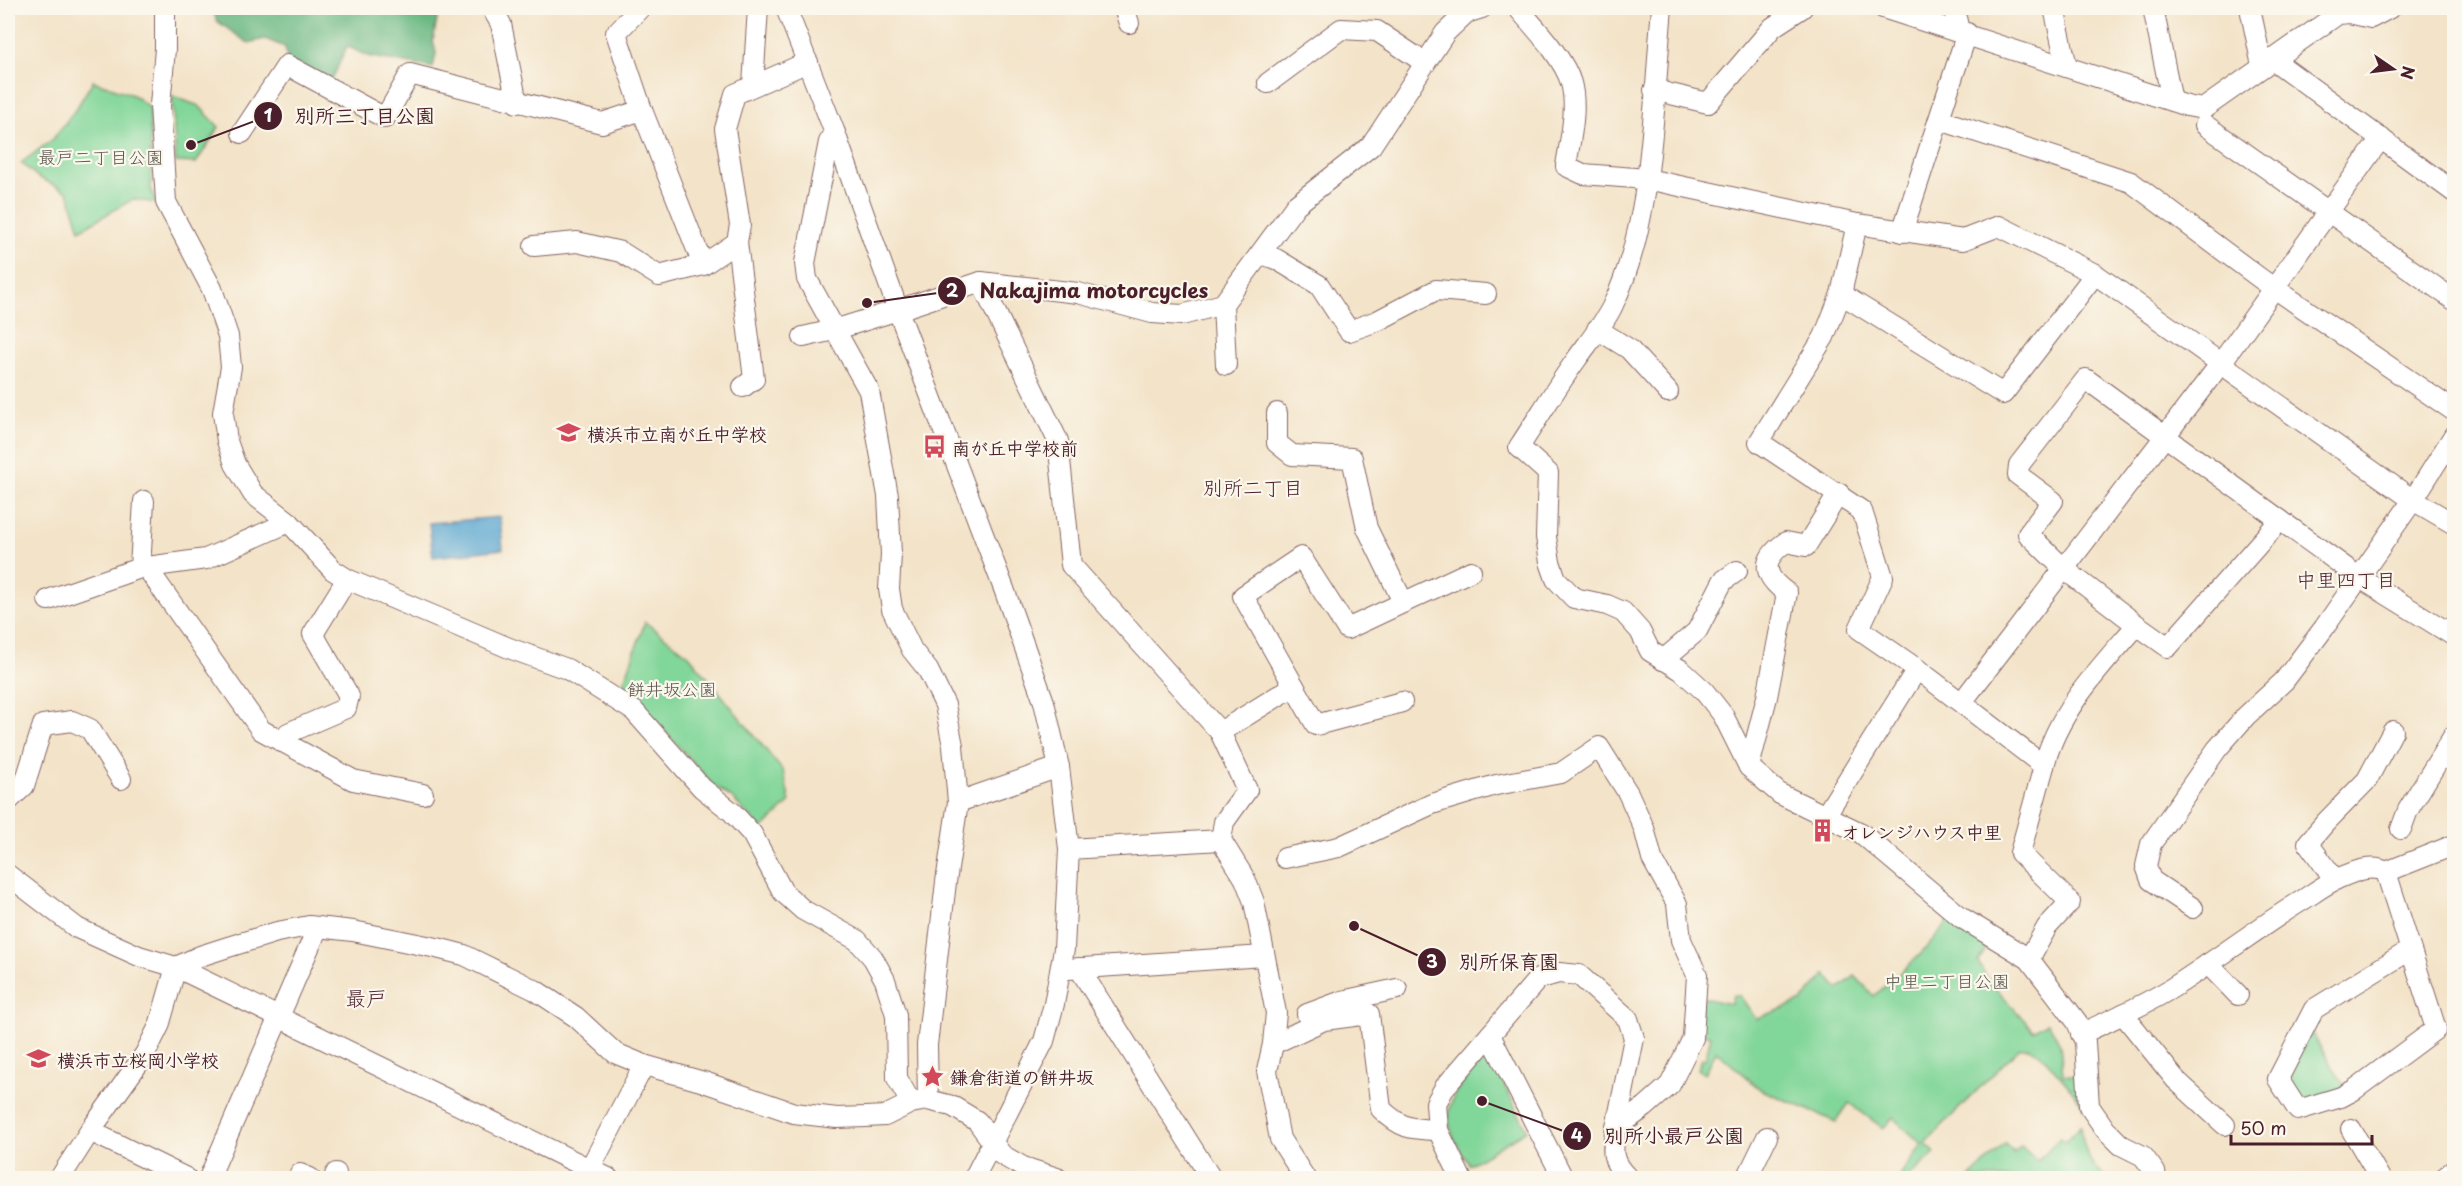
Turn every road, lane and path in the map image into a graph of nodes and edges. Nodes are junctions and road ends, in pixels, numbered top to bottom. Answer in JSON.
{"nodes":[{"id":1,"x":165,"y":8,"type":"edge"},
{"id":2,"x":640,"y":8,"type":"edge"},
{"id":3,"x":758,"y":8,"type":"edge"},
{"id":4,"x":786,"y":8,"type":"edge"},
{"id":5,"x":1482,"y":8,"type":"edge"},
{"id":6,"x":1518,"y":8,"type":"edge"},
{"id":7,"x":1662,"y":8,"type":"edge"},
{"id":8,"x":1802,"y":8,"type":"edge"},
{"id":9,"x":1883,"y":8,"type":"edge"},
{"id":10,"x":1954,"y":8,"type":"edge"},
{"id":11,"x":2054,"y":8,"type":"edge"},
{"id":12,"x":2153,"y":8,"type":"edge"},
{"id":13,"x":2250,"y":8,"type":"edge"},
{"id":14,"x":2390,"y":8,"type":"edge"},
{"id":15,"x":2348,"y":10,"type":"edge"},
{"id":16,"x":494,"y":12,"type":"dead end"},
{"id":17,"x":1771,"y":17,"type":"edge"},
{"id":18,"x":1963,"y":32,"type":"junction"},
{"id":19,"x":808,"y":62,"type":"junction"},
{"id":20,"x":1425,"y":63,"type":"junction"},
{"id":21,"x":2267,"y":63,"type":"junction"},
{"id":22,"x":2067,"y":67,"type":"junction"},
{"id":23,"x":1268,"y":83,"type":"dead end"},
{"id":24,"x":753,"y":85,"type":"junction"},
{"id":25,"x":1654,"y":90,"type":"junction"},
{"id":26,"x":517,"y":103,"type":"junction"},
{"id":27,"x":642,"y":110,"type":"junction"},
{"id":28,"x":2189,"y":112,"type":"junction"},
{"id":29,"x":1940,"y":120,"type":"junction"},
{"id":30,"x":242,"y":133,"type":"dead end"},
{"id":31,"x":835,"y":133,"type":"junction"},
{"id":32,"x":2381,"y":138,"type":"junction"},
{"id":33,"x":1647,"y":179,"type":"junction"},
{"id":34,"x":2454,"y":192,"type":"edge"},
{"id":35,"x":2328,"y":213,"type":"junction"},
{"id":36,"x":1857,"y":225,"type":"junction"},
{"id":37,"x":1902,"y":232,"type":"junction"},
{"id":38,"x":737,"y":242,"type":"junction"},
{"id":39,"x":534,"y":246,"type":"dead end"},
{"id":40,"x":1262,"y":254,"type":"junction"},
{"id":41,"x":703,"y":265,"type":"junction"},
{"id":42,"x":2096,"y":274,"type":"junction"},
{"id":43,"x":981,"y":282,"type":"junction"},
{"id":44,"x":2274,"y":288,"type":"junction"},
{"id":45,"x":1486,"y":294,"type":"dead end"},
{"id":46,"x":1841,"y":294,"type":"junction"},
{"id":47,"x":2454,"y":300,"type":"edge"},
{"id":48,"x":1223,"y":304,"type":"junction"},
{"id":49,"x":898,"y":310,"type":"junction"},
{"id":50,"x":1597,"y":329,"type":"junction"},
{"id":51,"x":834,"y":330,"type":"junction"},
{"id":52,"x":803,"y":337,"type":"dead end"},
{"id":53,"x":2221,"y":363,"type":"junction"},
{"id":54,"x":1226,"y":365,"type":"dead end"},
{"id":55,"x":743,"y":387,"type":"dead end"},
{"id":56,"x":1668,"y":392,"type":"dead end"},
{"id":57,"x":2454,"y":411,"type":"edge"},
{"id":58,"x":1277,"y":413,"type":"dead end"},
{"id":59,"x":2454,"y":435,"type":"edge"},
{"id":60,"x":2165,"y":437,"type":"junction"},
{"id":61,"x":1839,"y":493,"type":"junction"},
{"id":62,"x":2413,"y":500,"type":"junction"},
{"id":63,"x":144,"y":501,"type":"dead end"},
{"id":64,"x":2280,"y":520,"type":"junction"},
{"id":65,"x":289,"y":522,"type":"junction"},
{"id":66,"x":2454,"y":524,"type":"edge"},
{"id":67,"x":143,"y":568,"type":"junction"},
{"id":68,"x":2064,"y":568,"type":"junction"},
{"id":69,"x":1471,"y":571,"type":"dead end"},
{"id":70,"x":1737,"y":572,"type":"dead end"},
{"id":71,"x":2360,"y":578,"type":"junction"},
{"id":72,"x":347,"y":579,"type":"junction"},
{"id":73,"x":48,"y":600,"type":"dead end"},
{"id":74,"x":1403,"y":602,"type":"junction"},
{"id":75,"x":2138,"y":625,"type":"junction"},
{"id":76,"x":2454,"y":636,"type":"edge"},
{"id":77,"x":1663,"y":660,"type":"junction"},
{"id":78,"x":1917,"y":669,"type":"junction"},
{"id":79,"x":1294,"y":686,"type":"junction"},
{"id":80,"x":1402,"y":702,"type":"dead end"},
{"id":81,"x":1962,"y":702,"type":"junction"},
{"id":82,"x":2393,"y":731,"type":"dead end"},
{"id":83,"x":1220,"y":732,"type":"junction"},
{"id":84,"x":2454,"y":735,"type":"edge"},
{"id":85,"x":282,"y":742,"type":"junction"},
{"id":86,"x":2044,"y":766,"type":"junction"},
{"id":87,"x":1059,"y":767,"type":"junction"},
{"id":88,"x":1749,"y":767,"type":"junction"},
{"id":89,"x":121,"y":779,"type":"dead end"},
{"id":90,"x":423,"y":794,"type":"dead end"},
{"id":91,"x":8,"y":801,"type":"edge"},
{"id":92,"x":958,"y":802,"type":"junction"},
{"id":93,"x":1825,"y":816,"type":"junction"},
{"id":94,"x":2401,"y":829,"type":"dead end"},
{"id":95,"x":1221,"y":840,"type":"junction"},
{"id":96,"x":2454,"y":845,"type":"edge"},
{"id":97,"x":1069,"y":849,"type":"junction"},
{"id":98,"x":1286,"y":858,"type":"dead end"},
{"id":99,"x":2386,"y":872,"type":"junction"},
{"id":100,"x":8,"y":875,"type":"edge"},
{"id":101,"x":2335,"y":880,"type":"junction"},
{"id":102,"x":2193,"y":908,"type":"dead end"},
{"id":103,"x":318,"y":927,"type":"junction"},
{"id":104,"x":2410,"y":950,"type":"junction"},
{"id":105,"x":1264,"y":956,"type":"junction"},
{"id":106,"x":2029,"y":959,"type":"junction"},
{"id":107,"x":2208,"y":964,"type":"junction"},
{"id":108,"x":176,"y":967,"type":"junction"},
{"id":109,"x":1069,"y":969,"type":"junction"},
{"id":110,"x":1397,"y":989,"type":"dead end"},
{"id":111,"x":2238,"y":995,"type":"dead end"},
{"id":112,"x":2123,"y":1014,"type":"junction"},
{"id":113,"x":279,"y":1017,"type":"junction"},
{"id":114,"x":2081,"y":1034,"type":"junction"},
{"id":115,"x":1490,"y":1035,"type":"junction"},
{"id":116,"x":1281,"y":1040,"type":"junction"},
{"id":117,"x":644,"y":1065,"type":"junction"},
{"id":118,"x":919,"y":1102,"type":"junction"},
{"id":119,"x":2225,"y":1125,"type":"dead end"},
{"id":120,"x":1616,"y":1128,"type":"junction"},
{"id":121,"x":2350,"y":1129,"type":"dead end"},
{"id":122,"x":1438,"y":1130,"type":"junction"},
{"id":123,"x":90,"y":1131,"type":"junction"},
{"id":124,"x":1767,"y":1137,"type":"dead end"},
{"id":125,"x":992,"y":1143,"type":"junction"},
{"id":126,"x":2454,"y":1170,"type":"edge"},
{"id":127,"x":587,"y":1174,"type":"edge"},
{"id":128,"x":60,"y":1179,"type":"edge"},
{"id":129,"x":186,"y":1179,"type":"edge"},
{"id":130,"x":208,"y":1179,"type":"edge"},
{"id":131,"x":608,"y":1179,"type":"edge"},
{"id":132,"x":974,"y":1179,"type":"edge"},
{"id":133,"x":1057,"y":1179,"type":"edge"},
{"id":134,"x":1210,"y":1179,"type":"edge"},
{"id":135,"x":1305,"y":1179,"type":"edge"},
{"id":136,"x":1461,"y":1179,"type":"edge"},
{"id":137,"x":1563,"y":1179,"type":"edge"},
{"id":138,"x":1628,"y":1179,"type":"edge"},
{"id":139,"x":1747,"y":1179,"type":"edge"},
{"id":140,"x":2156,"y":1179,"type":"edge"},
{"id":141,"x":2380,"y":1179,"type":"edge"},
{"id":142,"x":2444,"y":1179,"type":"edge"}],
"edges":[{"from":1,"to":65,"type":"street"},
{"from":2,"to":27,"type":"street"},
{"from":3,"to":24,"type":"street"},
{"from":4,"to":19,"type":"street"},
{"from":5,"to":20,"type":"street"},
{"from":6,"to":33,"type":"street"},
{"from":7,"to":25,"type":"street"},
{"from":8,"to":17,"type":"street"},
{"from":9,"to":18,"type":"street"},
{"from":10,"to":18,"type":"street"},
{"from":11,"to":22,"type":"street"},
{"from":12,"to":28,"type":"street"},
{"from":13,"to":21,"type":"street"},
{"from":14,"to":15,"type":"street"},
{"from":15,"to":21,"type":"street"},
{"from":16,"to":26,"type":"street"},
{"from":17,"to":25,"type":"street"},
{"from":18,"to":22,"type":"street"},
{"from":18,"to":29,"type":"street"},
{"from":19,"to":24,"type":"street"},
{"from":19,"to":31,"type":"street"},
{"from":20,"to":23,"type":"street"},
{"from":20,"to":40,"type":"street"},
{"from":21,"to":28,"type":"street"},
{"from":21,"to":32,"type":"street"},
{"from":22,"to":28,"type":"street"},
{"from":24,"to":38,"type":"street"},
{"from":25,"to":33,"type":"street"},
{"from":26,"to":27,"type":"street"},
{"from":26,"to":30,"type":"street"},
{"from":27,"to":41,"type":"street"},
{"from":28,"to":35,"type":"street"},
{"from":29,"to":37,"type":"street"},
{"from":29,"to":44,"type":"street"},
{"from":31,"to":49,"type":"street"},
{"from":31,"to":51,"type":"street"},
{"from":32,"to":34,"type":"street"},
{"from":32,"to":35,"type":"street"},
{"from":33,"to":36,"type":"street"},
{"from":33,"to":50,"type":"street"},
{"from":35,"to":44,"type":"street"},
{"from":35,"to":47,"type":"street"},
{"from":36,"to":37,"type":"street"},
{"from":36,"to":46,"type":"street"},
{"from":37,"to":42,"type":"street"},
{"from":38,"to":41,"type":"street"},
{"from":38,"to":55,"type":"street"},
{"from":39,"to":41,"type":"street"},
{"from":40,"to":45,"type":"street"},
{"from":40,"to":48,"type":"street"},
{"from":42,"to":46,"type":"street"},
{"from":42,"to":53,"type":"street"},
{"from":43,"to":48,"type":"street"},
{"from":43,"to":49,"type":"street"},
{"from":43,"to":83,"type":"street"},
{"from":44,"to":53,"type":"street"},
{"from":44,"to":57,"type":"street"},
{"from":46,"to":61,"type":"street"},
{"from":48,"to":54,"type":"street"},
{"from":49,"to":51,"type":"street"},
{"from":49,"to":87,"type":"street"},
{"from":50,"to":56,"type":"street"},
{"from":50,"to":77,"type":"street"},
{"from":51,"to":52,"type":"street"},
{"from":51,"to":92,"type":"street"},
{"from":53,"to":60,"type":"street"},
{"from":53,"to":62,"type":"street"},
{"from":58,"to":74,"type":"street"},
{"from":59,"to":62,"type":"street"},
{"from":60,"to":64,"type":"street"},
{"from":60,"to":68,"type":"street"},
{"from":60,"to":68,"type":"street"},
{"from":61,"to":78,"type":"street"},
{"from":61,"to":88,"type":"street"},
{"from":62,"to":66,"type":"street"},
{"from":62,"to":71,"type":"street"},
{"from":63,"to":67,"type":"street"},
{"from":64,"to":71,"type":"street"},
{"from":64,"to":75,"type":"street"},
{"from":65,"to":67,"type":"street"},
{"from":65,"to":72,"type":"street"},
{"from":67,"to":73,"type":"street"},
{"from":67,"to":85,"type":"street"},
{"from":68,"to":75,"type":"street"},
{"from":68,"to":81,"type":"street"},
{"from":69,"to":74,"type":"street"},
{"from":70,"to":77,"type":"street"},
{"from":71,"to":76,"type":"street"},
{"from":71,"to":102,"type":"street"},
{"from":72,"to":85,"type":"street"},
{"from":72,"to":118,"type":"street"},
{"from":74,"to":79,"type":"street"},
{"from":75,"to":86,"type":"street"},
{"from":77,"to":88,"type":"street"},
{"from":78,"to":81,"type":"street"},
{"from":78,"to":93,"type":"street"},
{"from":79,"to":80,"type":"street"},
{"from":79,"to":83,"type":"street"},
{"from":81,"to":86,"type":"street"},
{"from":82,"to":101,"type":"street"},
{"from":83,"to":95,"type":"street"},
{"from":84,"to":94,"type":"street"},
{"from":85,"to":90,"type":"street"},
{"from":86,"to":106,"type":"street"},
{"from":87,"to":92,"type":"street"},
{"from":87,"to":97,"type":"street"},
{"from":88,"to":93,"type":"street"},
{"from":89,"to":91,"type":"street"},
{"from":92,"to":118,"type":"street"},
{"from":93,"to":106,"type":"street"},
{"from":95,"to":97,"type":"street"},
{"from":95,"to":105,"type":"street"},
{"from":96,"to":99,"type":"street"},
{"from":97,"to":109,"type":"street"},
{"from":98,"to":120,"type":"street"},
{"from":99,"to":101,"type":"street"},
{"from":99,"to":104,"type":"street"},
{"from":100,"to":108,"type":"street"},
{"from":101,"to":107,"type":"street"},
{"from":103,"to":108,"type":"street"},
{"from":103,"to":113,"type":"street"},
{"from":103,"to":117,"type":"street"},
{"from":104,"to":104,"type":"street"},
{"from":105,"to":109,"type":"street"},
{"from":105,"to":116,"type":"street"},
{"from":106,"to":114,"type":"street"},
{"from":107,"to":111,"type":"street"},
{"from":107,"to":112,"type":"street"},
{"from":108,"to":113,"type":"street"},
{"from":108,"to":123,"type":"street"},
{"from":109,"to":125,"type":"street"},
{"from":109,"to":134,"type":"street"},
{"from":110,"to":116,"type":"street"},
{"from":112,"to":114,"type":"street"},
{"from":112,"to":119,"type":"street"},
{"from":113,"to":127,"type":"street"},
{"from":113,"to":130,"type":"street"},
{"from":114,"to":140,"type":"street"},
{"from":115,"to":120,"type":"street"},
{"from":115,"to":122,"type":"street"},
{"from":115,"to":137,"type":"street"},
{"from":116,"to":122,"type":"street"},
{"from":116,"to":135,"type":"street"},
{"from":117,"to":118,"type":"street"},
{"from":117,"to":127,"type":"street"},
{"from":118,"to":125,"type":"street"},
{"from":120,"to":138,"type":"street"},
{"from":121,"to":141,"type":"street"},
{"from":122,"to":136,"type":"street"},
{"from":123,"to":128,"type":"street"},
{"from":123,"to":129,"type":"street"},
{"from":124,"to":139,"type":"street"},
{"from":125,"to":132,"type":"street"},
{"from":125,"to":133,"type":"street"},
{"from":126,"to":142,"type":"street"},
{"from":127,"to":131,"type":"street"}]}
